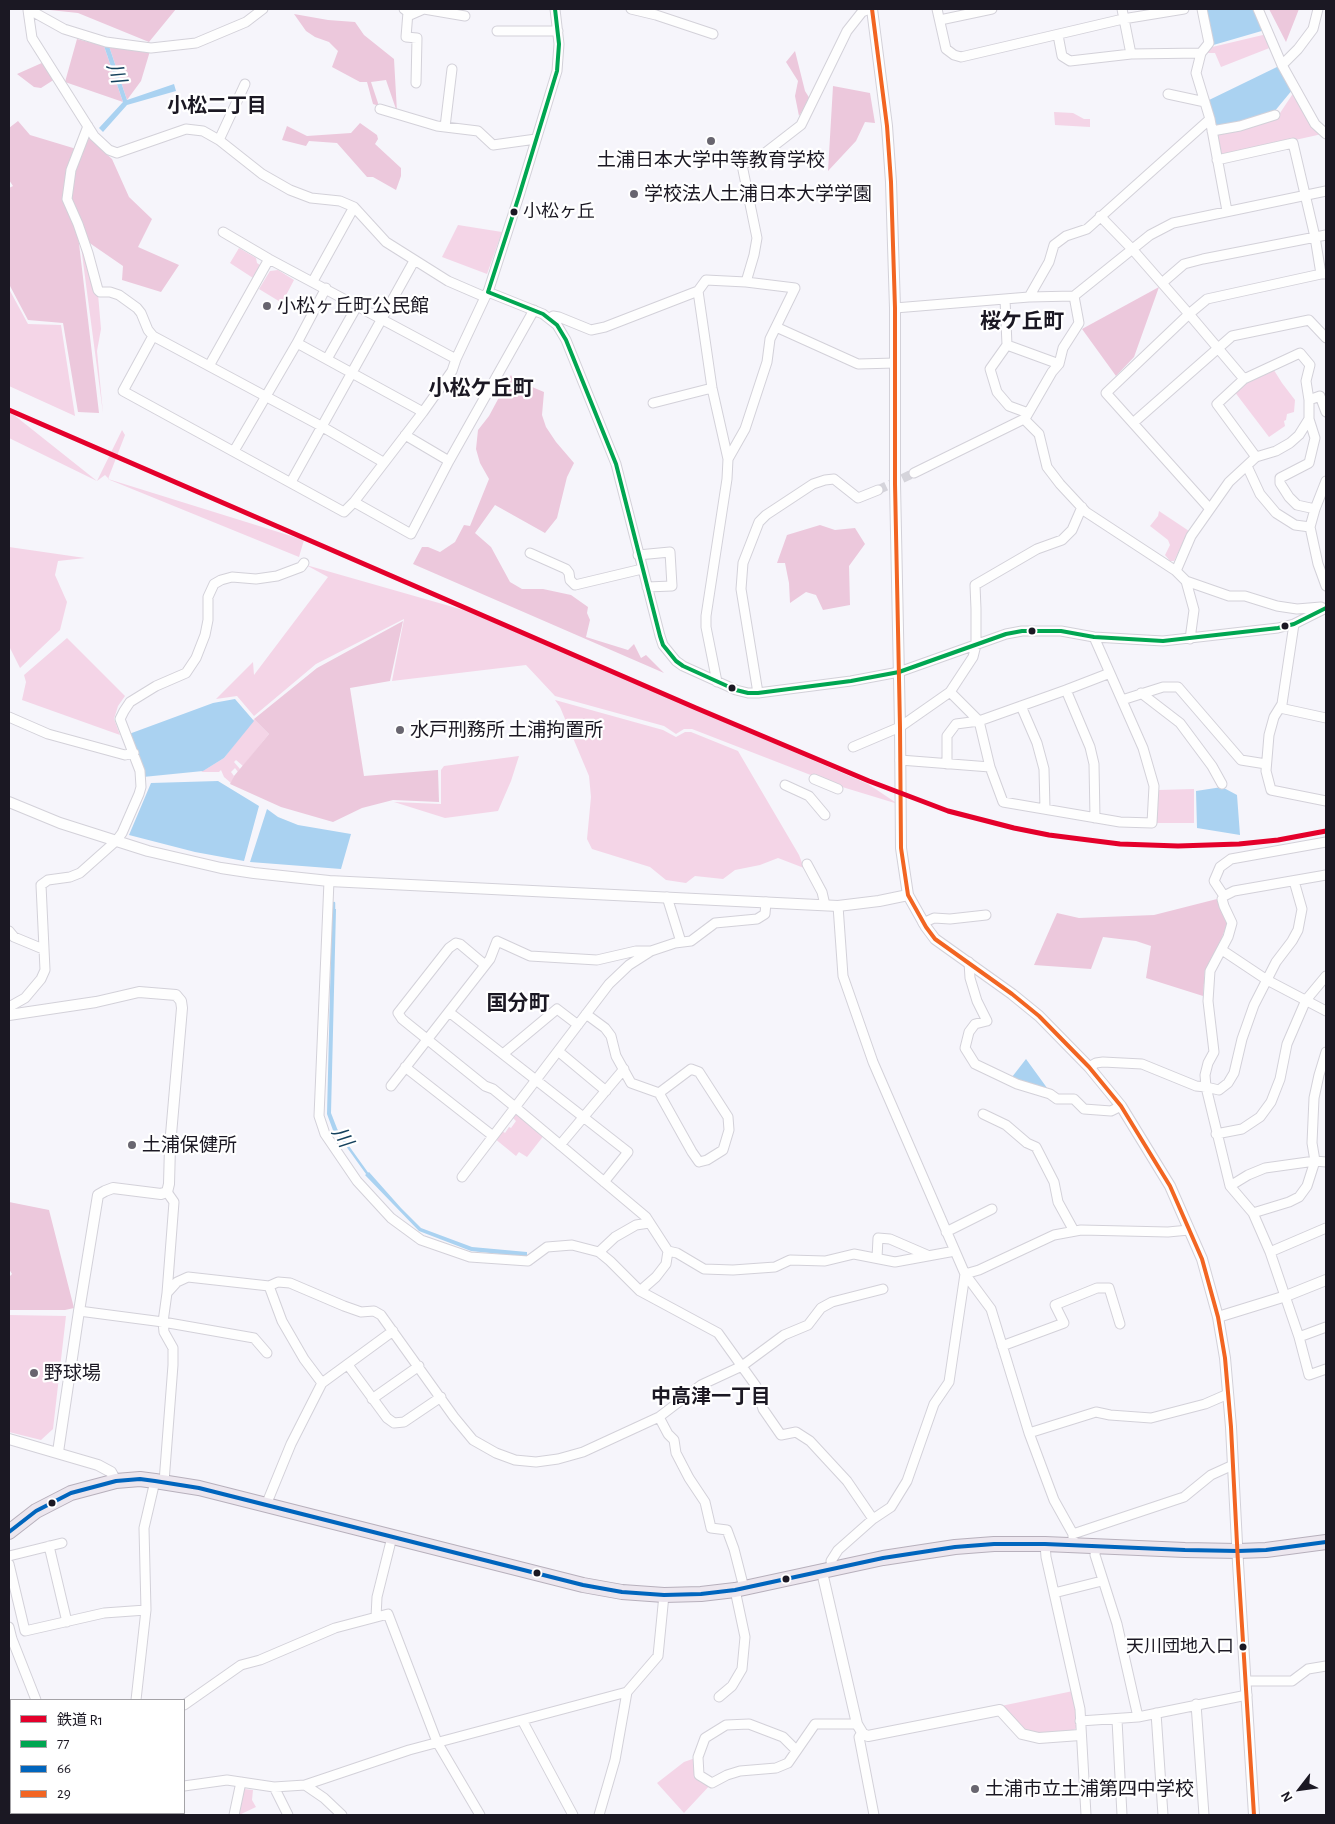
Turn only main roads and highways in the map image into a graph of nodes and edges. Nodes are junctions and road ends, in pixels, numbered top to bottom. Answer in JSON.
{"nodes":[{"id":1,"x":9,"y":1532,"type":"edge"},
{"id":2,"x":1326,"y":1542,"type":"edge"}],
"edges":[{"from":1,"to":2,"type":"highway"}]}
